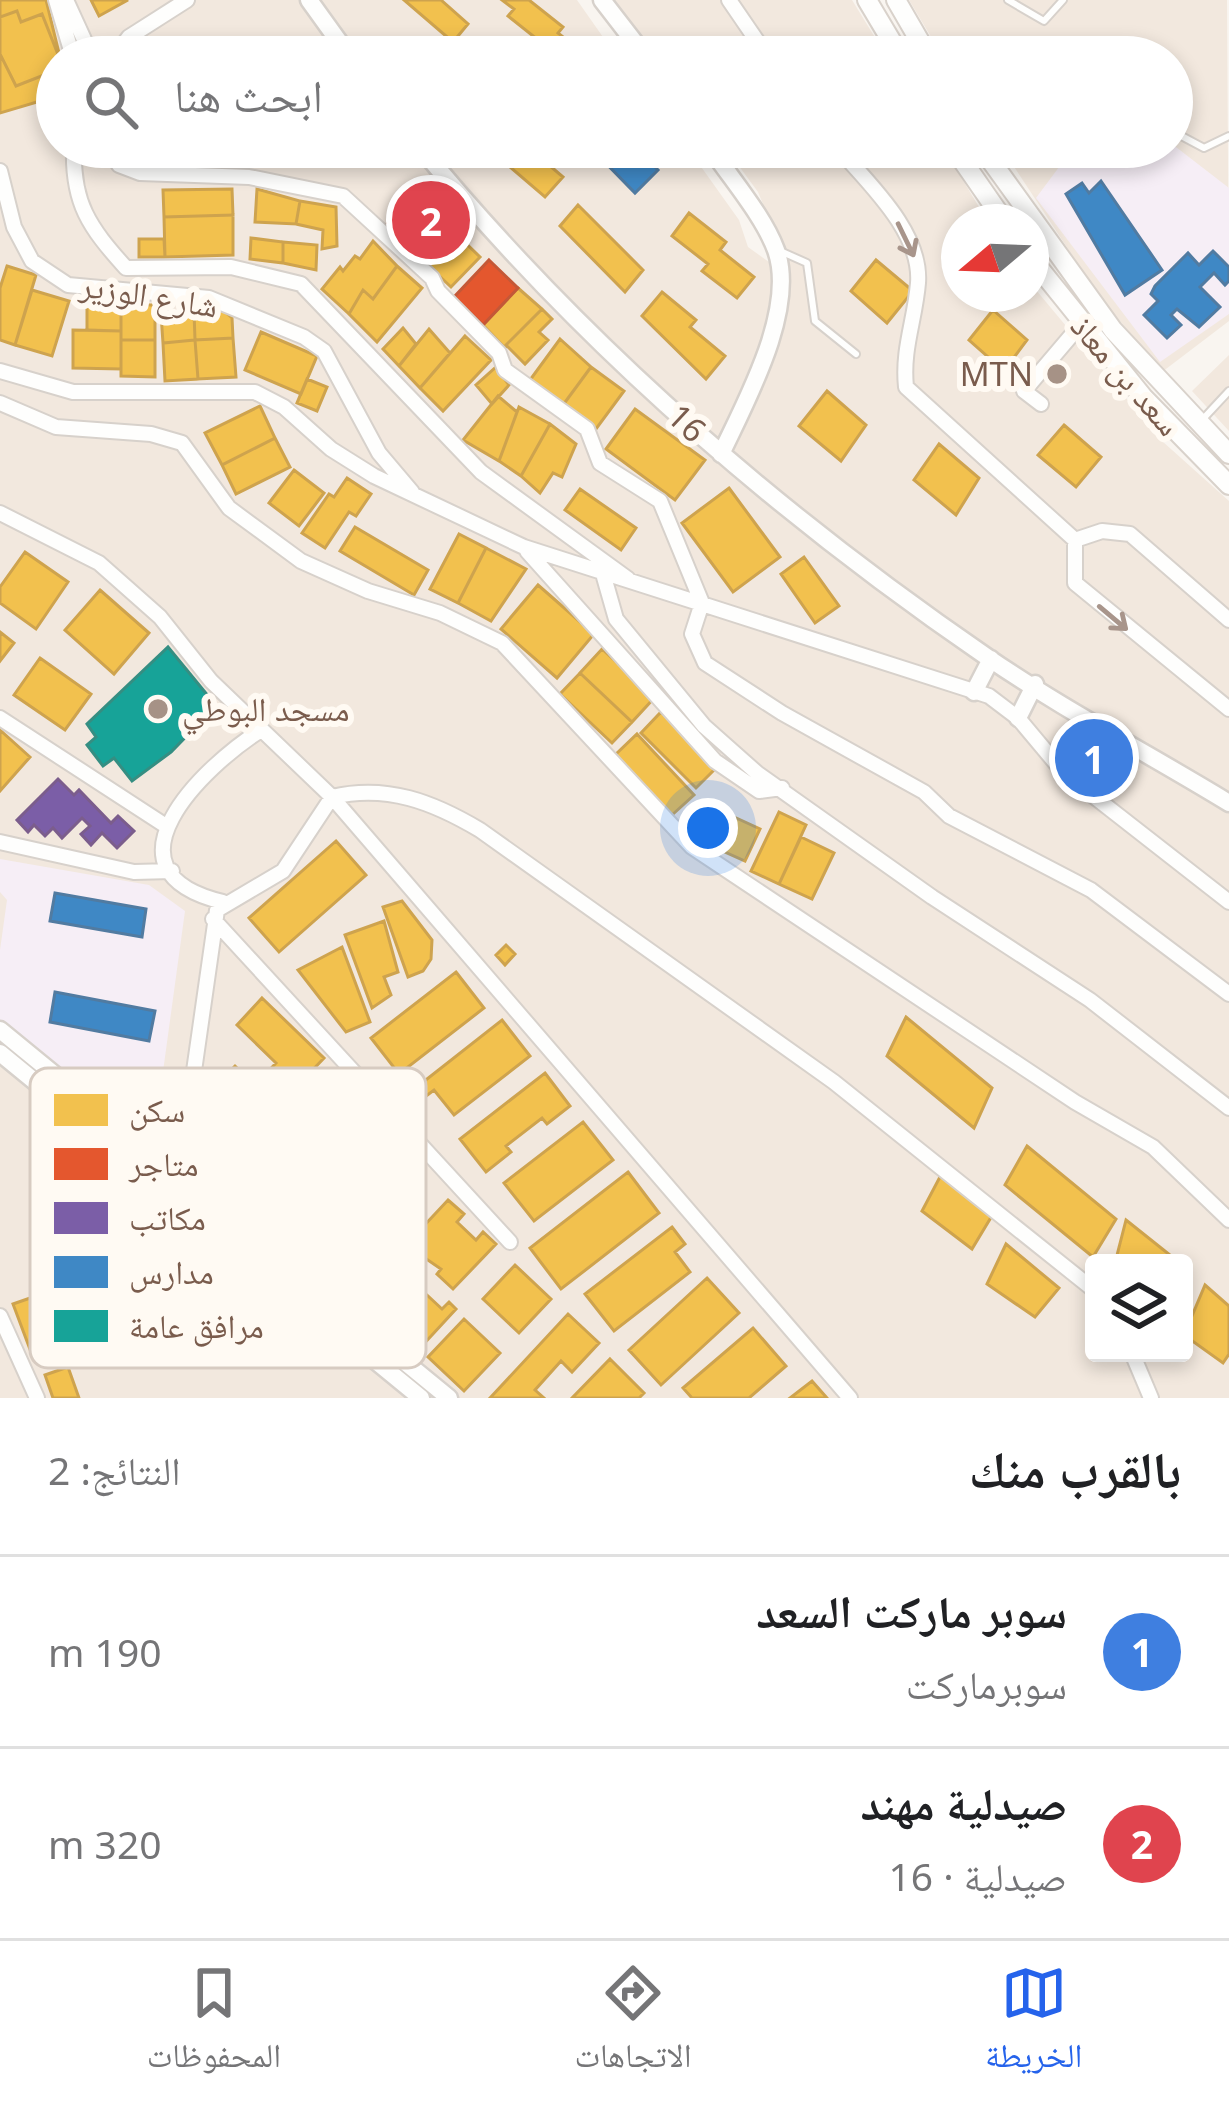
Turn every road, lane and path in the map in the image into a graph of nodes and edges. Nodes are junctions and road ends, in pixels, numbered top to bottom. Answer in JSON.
{"nodes":[{"id":1,"x":56,"y":0,"type":"edge"},
{"id":2,"x":66,"y":0,"type":"edge"},
{"id":3,"x":187,"y":0,"type":"edge"},
{"id":4,"x":309,"y":0,"type":"edge"},
{"id":5,"x":602,"y":0,"type":"edge"},
{"id":6,"x":729,"y":0,"type":"edge"},
{"id":7,"x":867,"y":0,"type":"edge"},
{"id":8,"x":896,"y":0,"type":"edge"},
{"id":9,"x":1008,"y":0,"type":"edge"},
{"id":10,"x":1063,"y":0,"type":"edge"},
{"id":11,"x":67,"y":36,"type":"edge"},
{"id":12,"x":82,"y":36,"type":"edge"},
{"id":13,"x":131,"y":36,"type":"edge"},
{"id":14,"x":335,"y":36,"type":"edge"},
{"id":15,"x":630,"y":36,"type":"edge"},
{"id":16,"x":754,"y":36,"type":"edge"},
{"id":17,"x":888,"y":36,"type":"edge"},
{"id":18,"x":917,"y":36,"type":"edge"},
{"id":19,"x":1229,"y":136,"type":"edge"},
{"id":20,"x":1193,"y":142,"type":"edge"},
{"id":21,"x":73,"y":168,"type":"edge"},
{"id":22,"x":128,"y":168,"type":"edge"},
{"id":23,"x":439,"y":168,"type":"edge"},
{"id":24,"x":723,"y":168,"type":"edge"},
{"id":25,"x":854,"y":168,"type":"edge"},
{"id":26,"x":968,"y":168,"type":"edge"},
{"id":27,"x":996,"y":168,"type":"edge"},
{"id":28,"x":0,"y":171,"type":"edge"},
{"id":29,"x":993,"y":204,"type":"edge"},
{"id":30,"x":776,"y":250,"type":"junction"},
{"id":31,"x":1049,"y":281,"type":"edge"},
{"id":32,"x":1082,"y":324,"type":"junction"},
{"id":33,"x":856,"y":354,"type":"dead end"},
{"id":34,"x":0,"y":371,"type":"edge"},
{"id":35,"x":1229,"y":391,"type":"edge"},
{"id":36,"x":0,"y":404,"type":"edge"},
{"id":37,"x":1041,"y":404,"type":"dead end"},
{"id":38,"x":1200,"y":423,"type":"junction"},
{"id":39,"x":1227,"y":448,"type":"edge"},
{"id":40,"x":721,"y":454,"type":"junction"},
{"id":41,"x":1229,"y":484,"type":"edge"},
{"id":42,"x":420,"y":501,"type":"junction"},
{"id":43,"x":0,"y":513,"type":"edge"},
{"id":44,"x":1075,"y":540,"type":"junction"},
{"id":45,"x":524,"y":547,"type":"junction"},
{"id":46,"x":604,"y":577,"type":"junction"},
{"id":47,"x":634,"y":583,"type":"junction"},
{"id":48,"x":702,"y":603,"type":"junction"},
{"id":49,"x":1229,"y":620,"type":"edge"},
{"id":50,"x":991,"y":659,"type":"junction"},
{"id":51,"x":1035,"y":684,"type":"junction"},
{"id":52,"x":974,"y":692,"type":"junction"},
{"id":53,"x":1229,"y":709,"type":"edge"},
{"id":54,"x":0,"y":718,"type":"edge"},
{"id":55,"x":1018,"y":718,"type":"junction"},
{"id":56,"x":261,"y":730,"type":"junction"},
{"id":57,"x":782,"y":788,"type":"junction"},
{"id":58,"x":332,"y":796,"type":"junction"},
{"id":59,"x":1229,"y":803,"type":"edge"},
{"id":60,"x":166,"y":826,"type":"junction"},
{"id":61,"x":0,"y":842,"type":"edge"},
{"id":62,"x":172,"y":871,"type":"junction"},
{"id":63,"x":223,"y":902,"type":"junction"},
{"id":64,"x":1229,"y":902,"type":"edge"},
{"id":65,"x":213,"y":919,"type":"junction"},
{"id":66,"x":1229,"y":994,"type":"edge"},
{"id":67,"x":0,"y":1030,"type":"edge"},
{"id":68,"x":0,"y":1053,"type":"edge"},
{"id":69,"x":43,"y":1068,"type":"edge"},
{"id":70,"x":192,"y":1068,"type":"edge"},
{"id":71,"x":350,"y":1068,"type":"edge"},
{"id":72,"x":30,"y":1076,"type":"edge"},
{"id":73,"x":1229,"y":1108,"type":"edge"},
{"id":74,"x":426,"y":1151,"type":"edge"},
{"id":75,"x":1229,"y":1220,"type":"edge"},
{"id":76,"x":510,"y":1242,"type":"dead end"},
{"id":77,"x":1085,"y":1283,"type":"edge"},
{"id":78,"x":0,"y":1316,"type":"edge"},
{"id":79,"x":1136,"y":1362,"type":"edge"},
{"id":80,"x":386,"y":1368,"type":"edge"},
{"id":81,"x":411,"y":1368,"type":"edge"},
{"id":82,"x":37,"y":1398,"type":"edge"},
{"id":83,"x":421,"y":1398,"type":"edge"},
{"id":84,"x":449,"y":1398,"type":"edge"},
{"id":85,"x":850,"y":1398,"type":"edge"},
{"id":86,"x":1151,"y":1398,"type":"edge"}],
"edges":[{"from":1,"to":11,"type":"street"},
{"from":2,"to":12,"type":"street"},
{"from":3,"to":13,"type":"street"},
{"from":4,"to":14,"type":"street"},
{"from":5,"to":15,"type":"street"},
{"from":6,"to":16,"type":"street"},
{"from":7,"to":17,"type":"main road"},
{"from":8,"to":18,"type":"main road"},
{"from":9,"to":10,"type":"lane"},
{"from":19,"to":20,"type":"lane"},
{"from":21,"to":47,"type":"street"},
{"from":22,"to":48,"type":"street"},
{"from":23,"to":40,"type":"street","name":"16"},
{"from":24,"to":30,"type":"street"},
{"from":25,"to":44,"type":"street","one_way":true},
{"from":26,"to":29,"type":"main road"},
{"from":27,"to":38,"type":"main road","name":"سعد بن معاذ"},
{"from":28,"to":42,"type":"street","name":"شارع الوزير"},
{"from":30,"to":33,"type":"lane"},
{"from":30,"to":40,"type":"street"},
{"from":31,"to":32,"type":"main road","name":"سعد بن معاذ"},
{"from":32,"to":37,"type":"street"},
{"from":32,"to":41,"type":"main road","name":"سعد بن معاذ"},
{"from":34,"to":42,"type":"street"},
{"from":35,"to":38,"type":"lane"},
{"from":36,"to":75,"type":"street"},
{"from":38,"to":39,"type":"main road","name":"سعد بن معاذ"},
{"from":40,"to":50,"type":"street","name":"16"},
{"from":42,"to":45,"type":"street"},
{"from":43,"to":56,"type":"street"},
{"from":44,"to":49,"type":"street"},
{"from":44,"to":53,"type":"street","one_way":true},
{"from":45,"to":46,"type":"street"},
{"from":45,"to":57,"type":"street"},
{"from":46,"to":47,"type":"street"},
{"from":46,"to":57,"type":"street"},
{"from":47,"to":48,"type":"street"},
{"from":48,"to":52,"type":"street"},
{"from":48,"to":66,"type":"street"},
{"from":50,"to":51,"type":"street","name":"16"},
{"from":50,"to":52,"type":"street"},
{"from":51,"to":55,"type":"street"},
{"from":51,"to":59,"type":"street","name":"16"},
{"from":52,"to":55,"type":"street"},
{"from":54,"to":60,"type":"street"},
{"from":55,"to":64,"type":"street"},
{"from":56,"to":58,"type":"street"},
{"from":56,"to":60,"type":"street"},
{"from":57,"to":73,"type":"street"},
{"from":58,"to":63,"type":"street"},
{"from":58,"to":77,"type":"street"},
{"from":58,"to":85,"type":"street"},
{"from":60,"to":62,"type":"street"},
{"from":61,"to":62,"type":"street"},
{"from":62,"to":63,"type":"street"},
{"from":63,"to":65,"type":"street"},
{"from":65,"to":70,"type":"street"},
{"from":65,"to":71,"type":"street"},
{"from":67,"to":69,"type":"street"},
{"from":68,"to":72,"type":"street"},
{"from":74,"to":76,"type":"street"},
{"from":78,"to":82,"type":"street"},
{"from":79,"to":86,"type":"street"},
{"from":80,"to":83,"type":"street"},
{"from":81,"to":84,"type":"street"}]}
